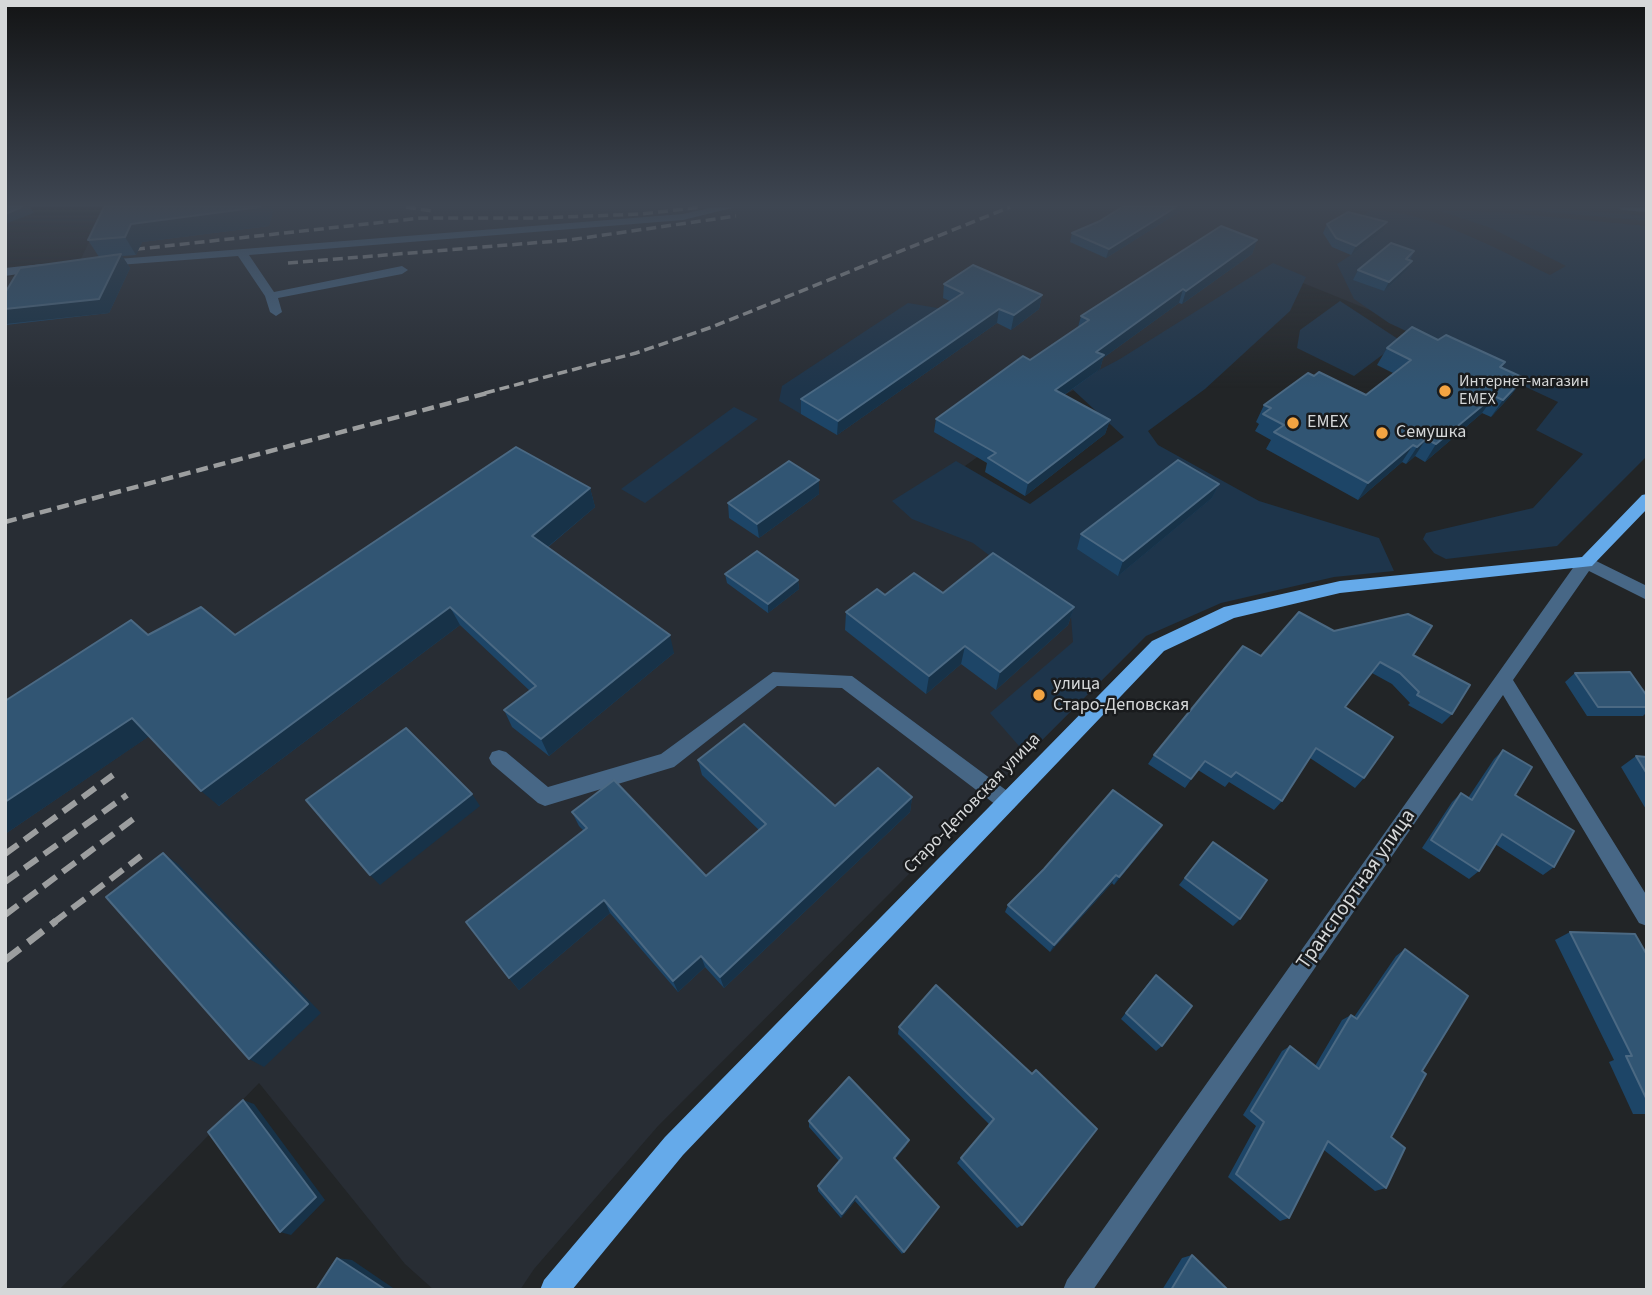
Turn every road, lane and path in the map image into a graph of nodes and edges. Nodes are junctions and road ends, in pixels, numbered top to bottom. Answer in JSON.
{"nodes":[{"id":1,"x":50,"y":267,"type":"edge"},
{"id":2,"x":252,"y":267,"type":"edge"},
{"id":3,"x":402,"y":270,"type":"dead end"},
{"id":4,"x":5,"y":272,"type":"edge"},
{"id":5,"x":271,"y":296,"type":"junction"},
{"id":6,"x":276,"y":312,"type":"dead end"},
{"id":7,"x":1647,"y":499,"type":"edge"},
{"id":8,"x":1586,"y":562,"type":"junction"},
{"id":9,"x":1647,"y":594,"type":"edge"},
{"id":10,"x":1504,"y":680,"type":"junction"},
{"id":11,"x":499,"y":758,"type":"dead end"},
{"id":12,"x":1007,"y":802,"type":"junction"},
{"id":13,"x":1647,"y":916,"type":"edge"},
{"id":14,"x":554,"y":1290,"type":"edge"},
{"id":15,"x":1077,"y":1290,"type":"edge"}],
"edges":[{"from":1,"to":4,"type":"street"},
{"from":2,"to":5,"type":"street"},
{"from":3,"to":5,"type":"street"},
{"from":5,"to":6,"type":"street"},
{"from":7,"to":8,"type":"main road","name":"Транспортная улица"},
{"from":8,"to":9,"type":"street"},
{"from":8,"to":10,"type":"street","name":"Транспортная улица"},
{"from":8,"to":12,"type":"main road","name":"Старо-Деповская улица"},
{"from":10,"to":13,"type":"street"},
{"from":10,"to":15,"type":"street","name":"Транспортная улица"},
{"from":11,"to":12,"type":"street"},
{"from":12,"to":14,"type":"main road","name":"Старо-Деповская улица"}]}
